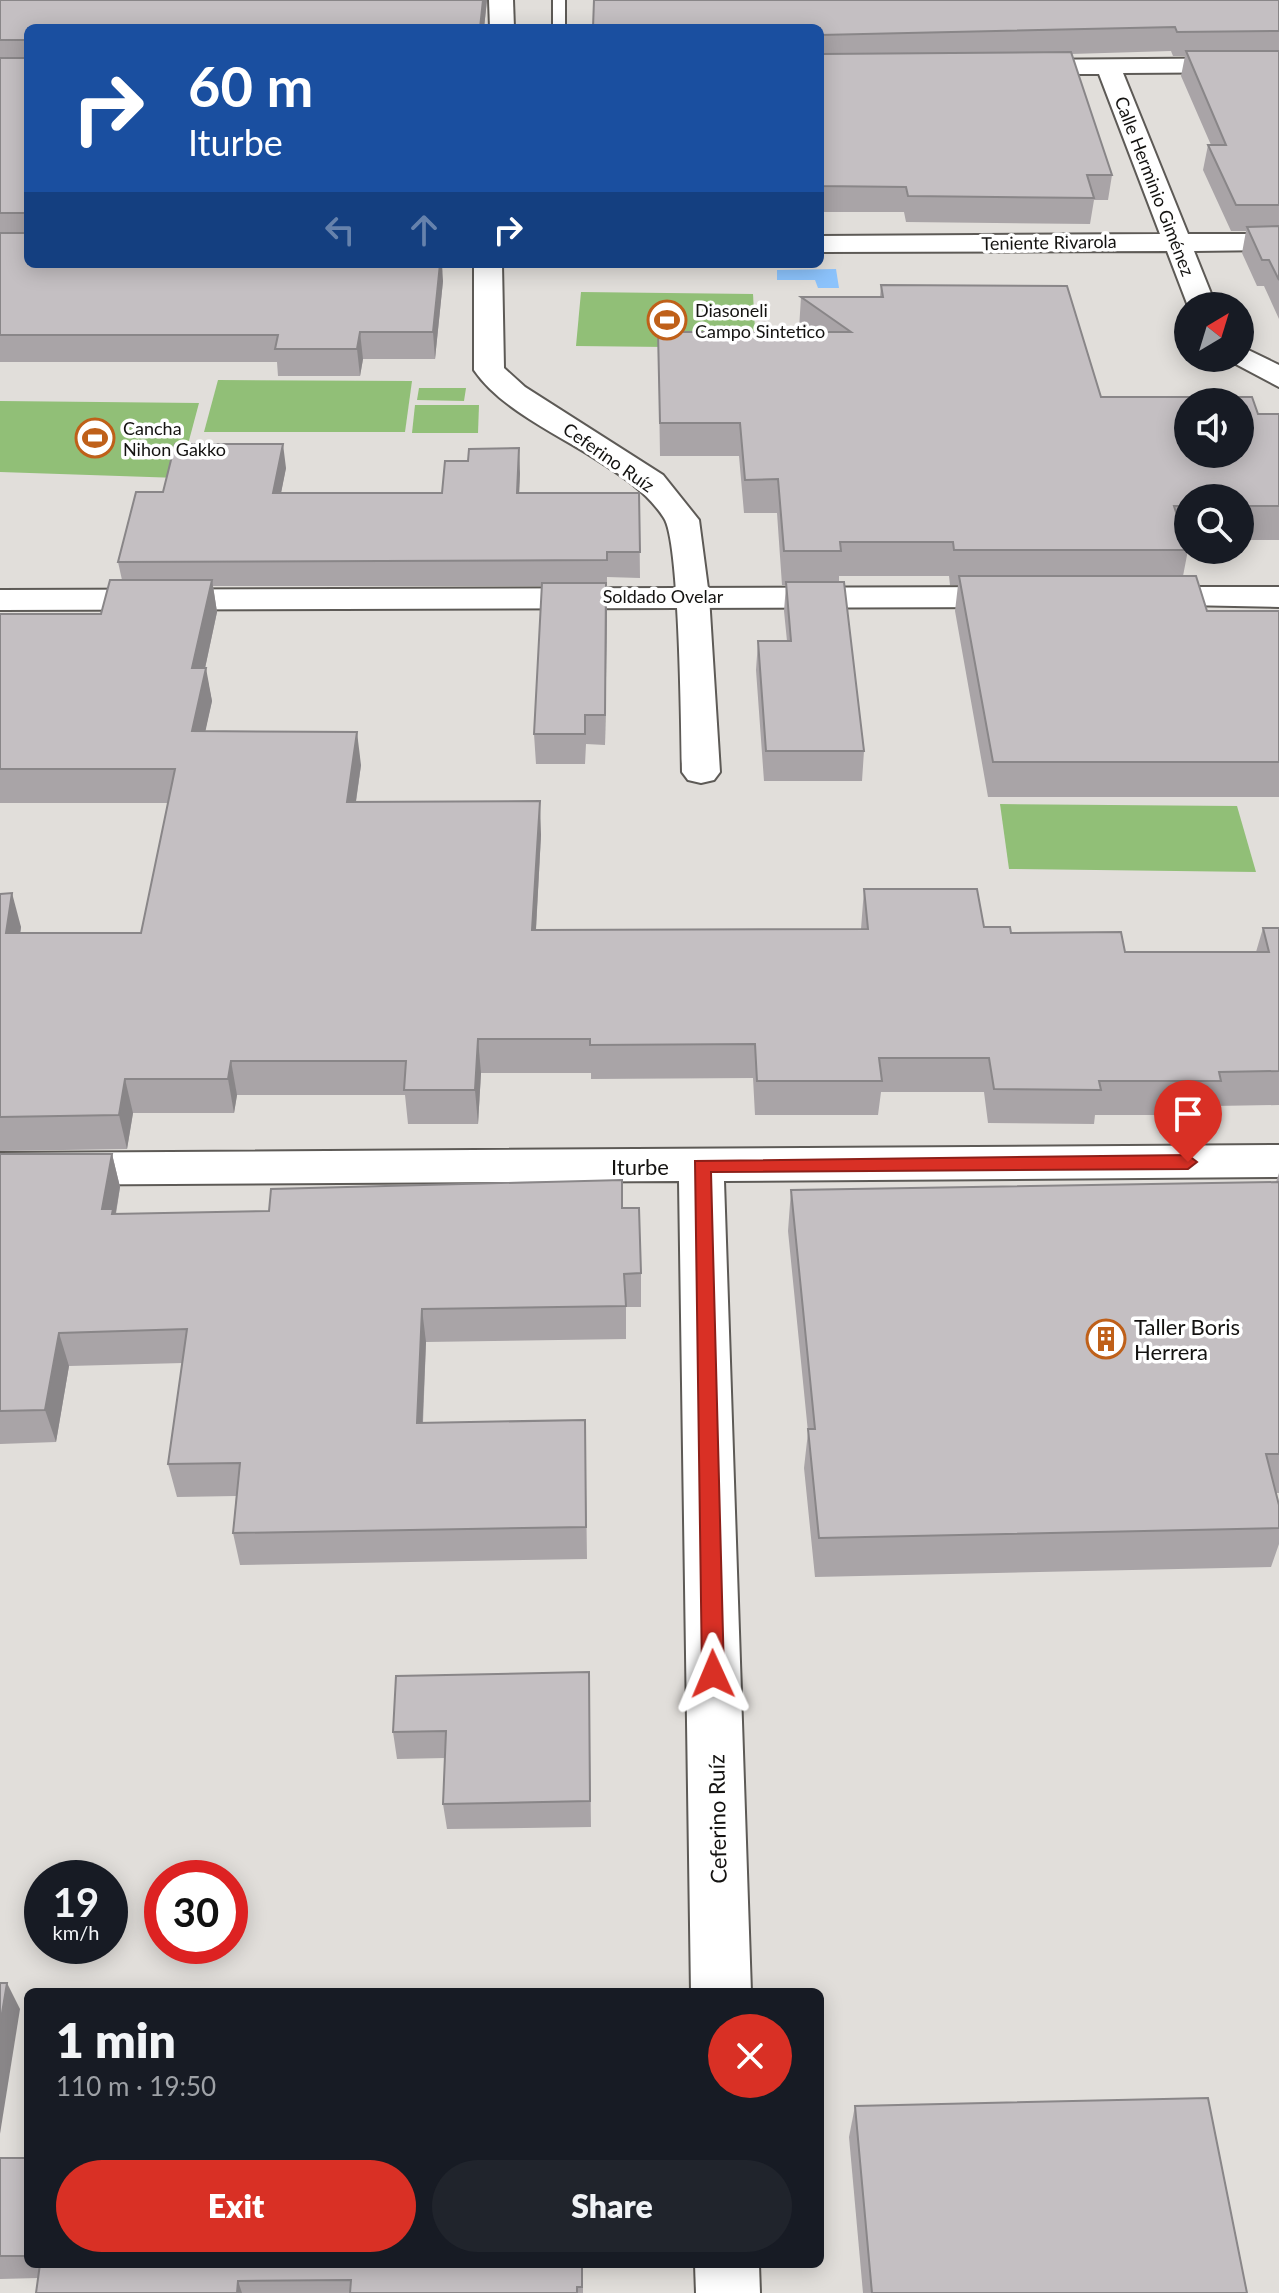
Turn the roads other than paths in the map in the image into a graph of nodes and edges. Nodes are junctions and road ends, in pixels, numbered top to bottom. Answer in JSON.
{"nodes":[{"id":1,"x":501,"y":0,"type":"edge"},
{"id":2,"x":559,"y":0,"type":"edge"},
{"id":3,"x":502,"y":24,"type":"edge"},
{"id":4,"x":559,"y":24,"type":"edge"},
{"id":5,"x":1279,"y":65,"type":"edge"},
{"id":6,"x":1108,"y":66,"type":"junction"},
{"id":7,"x":987,"y":67,"type":"edge"},
{"id":8,"x":1175,"y":241,"type":"junction"},
{"id":9,"x":1279,"y":242,"type":"edge"},
{"id":10,"x":824,"y":244,"type":"edge"},
{"id":11,"x":488,"y":268,"type":"edge"},
{"id":12,"x":1196,"y":292,"type":"edge"},
{"id":13,"x":1254,"y":363,"type":"edge"},
{"id":14,"x":1279,"y":378,"type":"edge"},
{"id":15,"x":692,"y":596,"type":"junction"},
{"id":16,"x":1057,"y":597,"type":"edge"},
{"id":17,"x":1120,"y":597,"type":"edge"},
{"id":18,"x":1279,"y":597,"type":"edge"},
{"id":19,"x":0,"y":600,"type":"edge"},
{"id":20,"x":701,"y":772,"type":"dead end"},
{"id":21,"x":1279,"y":1161,"type":"edge"},
{"id":22,"x":701,"y":1166,"type":"junction"},
{"id":23,"x":0,"y":1169,"type":"edge"},
{"id":24,"x":721,"y":1988,"type":"edge"},
{"id":25,"x":727,"y":2268,"type":"edge"},
{"id":26,"x":728,"y":2293,"type":"edge"}],
"edges":[{"from":1,"to":3,"type":"street"},
{"from":2,"to":4,"type":"lane"},
{"from":5,"to":6,"type":"street"},
{"from":6,"to":7,"type":"street"},
{"from":6,"to":8,"type":"street","name":"Calle Herminio Giménez"},
{"from":8,"to":9,"type":"street","name":"Teniente Rivarola"},
{"from":8,"to":10,"type":"street","name":"Teniente Rivarola"},
{"from":8,"to":12,"type":"street","name":"Calle Herminio Giménez"},
{"from":11,"to":15,"type":"street","name":"Ceferino Ruíz"},
{"from":13,"to":14,"type":"street"},
{"from":15,"to":16,"type":"street","name":"Soldado Ovelar"},
{"from":15,"to":19,"type":"street","name":"Soldado Ovelar"},
{"from":15,"to":20,"type":"street","name":"Ceferino Ruíz"},
{"from":17,"to":18,"type":"street"},
{"from":21,"to":22,"type":"street","name":"Iturbe"},
{"from":22,"to":23,"type":"street","name":"Iturbe"},
{"from":22,"to":24,"type":"street","name":"Ceferino Ruíz"},
{"from":25,"to":26,"type":"street"}]}
